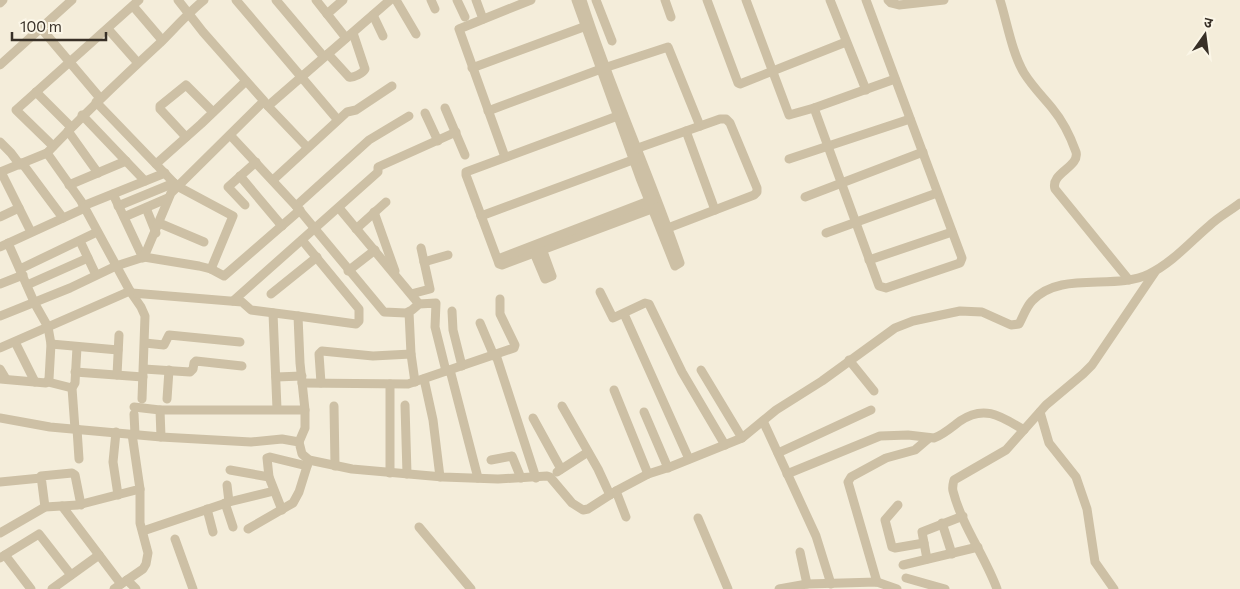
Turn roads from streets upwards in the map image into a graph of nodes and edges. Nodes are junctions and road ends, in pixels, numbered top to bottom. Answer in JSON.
{"nodes":[{"id":1,"x":3,"y":0,"type":"edge"},
{"id":2,"x":72,"y":0,"type":"edge"},
{"id":3,"x":178,"y":0,"type":"edge"},
{"id":4,"x":204,"y":0,"type":"edge"},
{"id":5,"x":236,"y":0,"type":"edge"},
{"id":6,"x":276,"y":0,"type":"edge"},
{"id":7,"x":316,"y":0,"type":"edge"},
{"id":8,"x":343,"y":0,"type":"edge"},
{"id":9,"x":390,"y":0,"type":"edge"},
{"id":10,"x":396,"y":0,"type":"edge"},
{"id":11,"x":431,"y":0,"type":"edge"},
{"id":12,"x":457,"y":0,"type":"edge"},
{"id":13,"x":476,"y":0,"type":"edge"},
{"id":14,"x":531,"y":0,"type":"edge"},
{"id":15,"x":576,"y":0,"type":"edge"},
{"id":16,"x":582,"y":0,"type":"edge"},
{"id":17,"x":596,"y":0,"type":"edge"},
{"id":18,"x":665,"y":0,"type":"edge"},
{"id":19,"x":707,"y":0,"type":"edge"},
{"id":20,"x":746,"y":0,"type":"edge"},
{"id":21,"x":830,"y":0,"type":"edge"},
{"id":22,"x":866,"y":0,"type":"edge"},
{"id":23,"x":888,"y":0,"type":"edge"},
{"id":24,"x":944,"y":0,"type":"edge"},
{"id":25,"x":1000,"y":0,"type":"edge"},
{"id":26,"x":0,"y":3,"type":"edge"},
{"id":27,"x":136,"y":3,"type":"edge"},
{"id":28,"x":435,"y":9,"type":"dead end"},
{"id":29,"x":188,"y":13,"type":"junction"},
{"id":30,"x":327,"y":14,"type":"junction"},
{"id":31,"x":373,"y":15,"type":"junction"},
{"id":32,"x":465,"y":17,"type":"dead end"},
{"id":33,"x":671,"y":17,"type":"dead end"},
{"id":34,"x":483,"y":19,"type":"junction"},
{"id":35,"x":588,"y":25,"type":"junction"},
{"id":36,"x":40,"y":28,"type":"junction"},
{"id":37,"x":108,"y":29,"type":"junction"},
{"id":38,"x":416,"y":34,"type":"dead end"},
{"id":39,"x":349,"y":35,"type":"junction"},
{"id":40,"x":383,"y":36,"type":"dead end"},
{"id":41,"x":162,"y":40,"type":"junction"},
{"id":42,"x":612,"y":41,"type":"dead end"},
{"id":43,"x":846,"y":42,"type":"junction"},
{"id":44,"x":0,"y":50,"type":"edge"},
{"id":45,"x":326,"y":55,"type":"junction"},
{"id":46,"x":3,"y":62,"type":"edge"},
{"id":47,"x":70,"y":63,"type":"junction"},
{"id":48,"x":138,"y":63,"type":"junction"},
{"id":49,"x":472,"y":68,"type":"junction"},
{"id":50,"x":604,"y":68,"type":"junction"},
{"id":51,"x":772,"y":72,"type":"junction"},
{"id":52,"x":302,"y":78,"type":"junction"},
{"id":53,"x":895,"y":79,"type":"junction"},
{"id":54,"x":246,"y":81,"type":"junction"},
{"id":55,"x":392,"y":86,"type":"dead end"},
{"id":56,"x":866,"y":90,"type":"junction"},
{"id":57,"x":36,"y":92,"type":"junction"},
{"id":58,"x":98,"y":100,"type":"junction"},
{"id":59,"x":266,"y":104,"type":"junction"},
{"id":60,"x":445,"y":108,"type":"dead end"},
{"id":61,"x":814,"y":108,"type":"junction"},
{"id":62,"x":488,"y":111,"type":"junction"},
{"id":63,"x":213,"y":112,"type":"junction"},
{"id":64,"x":425,"y":113,"type":"dead end"},
{"id":65,"x":82,"y":115,"type":"junction"},
{"id":66,"x":621,"y":115,"type":"junction"},
{"id":67,"x":409,"y":116,"type":"dead end"},
{"id":68,"x":337,"y":119,"type":"junction"},
{"id":69,"x":910,"y":119,"type":"junction"},
{"id":70,"x":700,"y":126,"type":"junction"},
{"id":71,"x":69,"y":129,"type":"junction"},
{"id":72,"x":686,"y":131,"type":"junction"},
{"id":73,"x":456,"y":132,"type":"junction"},
{"id":74,"x":230,"y":135,"type":"junction"},
{"id":75,"x":186,"y":137,"type":"junction"},
{"id":76,"x":438,"y":141,"type":"junction"},
{"id":77,"x":1,"y":144,"type":"edge"},
{"id":78,"x":53,"y":146,"type":"junction"},
{"id":79,"x":828,"y":147,"type":"junction"},
{"id":80,"x":307,"y":148,"type":"junction"},
{"id":81,"x":923,"y":152,"type":"junction"},
{"id":82,"x":46,"y":153,"type":"junction"},
{"id":83,"x":465,"y":155,"type":"dead end"},
{"id":84,"x":637,"y":155,"type":"junction"},
{"id":85,"x":506,"y":157,"type":"junction"},
{"id":86,"x":789,"y":159,"type":"dead end"},
{"id":87,"x":126,"y":161,"type":"junction"},
{"id":88,"x":256,"y":162,"type":"junction"},
{"id":89,"x":21,"y":164,"type":"junction"},
{"id":90,"x":156,"y":164,"type":"junction"},
{"id":91,"x":1,"y":172,"type":"edge"},
{"id":92,"x":98,"y":172,"type":"junction"},
{"id":93,"x":165,"y":174,"type":"junction"},
{"id":94,"x":240,"y":176,"type":"junction"},
{"id":95,"x":273,"y":180,"type":"junction"},
{"id":96,"x":145,"y":181,"type":"junction"},
{"id":97,"x":840,"y":183,"type":"junction"},
{"id":98,"x":175,"y":184,"type":"junction"},
{"id":99,"x":69,"y":185,"type":"junction"},
{"id":100,"x":937,"y":193,"type":"junction"},
{"id":101,"x":113,"y":194,"type":"junction"},
{"id":102,"x":805,"y":197,"type":"dead end"},
{"id":103,"x":168,"y":198,"type":"junction"},
{"id":104,"x":386,"y":202,"type":"dead end"},
{"id":105,"x":1240,"y":203,"type":"edge"},
{"id":106,"x":654,"y":204,"type":"junction"},
{"id":107,"x":118,"y":206,"type":"junction"},
{"id":108,"x":245,"y":206,"type":"dead end"},
{"id":109,"x":84,"y":207,"type":"junction"},
{"id":110,"x":19,"y":208,"type":"junction"},
{"id":111,"x":146,"y":208,"type":"junction"},
{"id":112,"x":298,"y":208,"type":"junction"},
{"id":113,"x":338,"y":208,"type":"junction"},
{"id":114,"x":715,"y":210,"type":"junction"},
{"id":115,"x":374,"y":212,"type":"junction"},
{"id":116,"x":481,"y":216,"type":"junction"},
{"id":117,"x":0,"y":217,"type":"edge"},
{"id":118,"x":124,"y":217,"type":"junction"},
{"id":119,"x":63,"y":218,"type":"junction"},
{"id":120,"x":159,"y":223,"type":"junction"},
{"id":121,"x":855,"y":223,"type":"junction"},
{"id":122,"x":282,"y":226,"type":"junction"},
{"id":123,"x":668,"y":228,"type":"junction"},
{"id":124,"x":314,"y":229,"type":"junction"},
{"id":125,"x":356,"y":229,"type":"junction"},
{"id":126,"x":31,"y":232,"type":"junction"},
{"id":127,"x":97,"y":232,"type":"junction"},
{"id":128,"x":952,"y":232,"type":"junction"},
{"id":129,"x":156,"y":233,"type":"junction"},
{"id":130,"x":826,"y":233,"type":"dead end"},
{"id":131,"x":302,"y":240,"type":"junction"},
{"id":132,"x":80,"y":241,"type":"junction"},
{"id":133,"x":204,"y":242,"type":"dead end"},
{"id":134,"x":4,"y":245,"type":"edge"},
{"id":135,"x":421,"y":248,"type":"dead end"},
{"id":136,"x":375,"y":250,"type":"junction"},
{"id":137,"x":448,"y":256,"type":"dead end"},
{"id":138,"x":144,"y":257,"type":"junction"},
{"id":139,"x":317,"y":257,"type":"junction"},
{"id":140,"x":88,"y":258,"type":"junction"},
{"id":141,"x":869,"y":260,"type":"junction"},
{"id":142,"x":424,"y":262,"type":"junction"},
{"id":143,"x":116,"y":266,"type":"junction"},
{"id":144,"x":211,"y":269,"type":"junction"},
{"id":145,"x":1157,"y":269,"type":"junction"},
{"id":146,"x":348,"y":270,"type":"junction"},
{"id":147,"x":21,"y":272,"type":"junction"},
{"id":148,"x":96,"y":276,"type":"junction"},
{"id":149,"x":397,"y":276,"type":"junction"},
{"id":150,"x":1128,"y":280,"type":"junction"},
{"id":151,"x":0,"y":284,"type":"edge"},
{"id":152,"x":27,"y":285,"type":"junction"},
{"id":153,"x":131,"y":292,"type":"junction"},
{"id":154,"x":600,"y":292,"type":"dead end"},
{"id":155,"x":271,"y":294,"type":"dead end"},
{"id":156,"x":411,"y":294,"type":"junction"},
{"id":157,"x":500,"y":299,"type":"dead end"},
{"id":158,"x":233,"y":301,"type":"junction"},
{"id":159,"x":35,"y":304,"type":"junction"},
{"id":160,"x":419,"y":304,"type":"junction"},
{"id":161,"x":452,"y":311,"type":"dead end"},
{"id":162,"x":409,"y":312,"type":"junction"},
{"id":163,"x":273,"y":313,"type":"junction"},
{"id":164,"x":624,"y":314,"type":"junction"},
{"id":165,"x":0,"y":316,"type":"edge"},
{"id":166,"x":298,"y":316,"type":"junction"},
{"id":167,"x":480,"y":324,"type":"dead end"},
{"id":168,"x":48,"y":327,"type":"junction"},
{"id":169,"x":118,"y":335,"type":"dead end"},
{"id":170,"x":15,"y":342,"type":"junction"},
{"id":171,"x":240,"y":342,"type":"dead end"},
{"id":172,"x":144,"y":343,"type":"junction"},
{"id":173,"x":51,"y":344,"type":"junction"},
{"id":174,"x":77,"y":347,"type":"junction"},
{"id":175,"x":0,"y":348,"type":"edge"},
{"id":176,"x":118,"y":350,"type":"junction"},
{"id":177,"x":411,"y":354,"type":"junction"},
{"id":178,"x":495,"y":355,"type":"junction"},
{"id":179,"x":849,"y":360,"type":"junction"},
{"id":180,"x":242,"y":366,"type":"dead end"},
{"id":181,"x":462,"y":366,"type":"junction"},
{"id":182,"x":0,"y":368,"type":"edge"},
{"id":183,"x":169,"y":370,"type":"junction"},
{"id":184,"x":701,"y":370,"type":"dead end"},
{"id":185,"x":448,"y":371,"type":"junction"},
{"id":186,"x":75,"y":372,"type":"junction"},
{"id":187,"x":143,"y":373,"type":"junction"},
{"id":188,"x":117,"y":375,"type":"junction"},
{"id":189,"x":276,"y":377,"type":"junction"},
{"id":190,"x":3,"y":379,"type":"edge"},
{"id":191,"x":424,"y":379,"type":"junction"},
{"id":192,"x":302,"y":380,"type":"junction"},
{"id":193,"x":35,"y":382,"type":"junction"},
{"id":194,"x":48,"y":382,"type":"junction"},
{"id":195,"x":415,"y":382,"type":"junction"},
{"id":196,"x":320,"y":383,"type":"junction"},
{"id":197,"x":390,"y":384,"type":"junction"},
{"id":198,"x":72,"y":388,"type":"junction"},
{"id":199,"x":614,"y":390,"type":"dead end"},
{"id":200,"x":874,"y":391,"type":"dead end"},
{"id":201,"x":167,"y":398,"type":"dead end"},
{"id":202,"x":142,"y":399,"type":"dead end"},
{"id":203,"x":405,"y":405,"type":"dead end"},
{"id":204,"x":334,"y":406,"type":"dead end"},
{"id":205,"x":562,"y":406,"type":"dead end"},
{"id":206,"x":160,"y":410,"type":"junction"},
{"id":207,"x":277,"y":410,"type":"junction"},
{"id":208,"x":305,"y":410,"type":"junction"},
{"id":209,"x":871,"y":410,"type":"dead end"},
{"id":210,"x":644,"y":412,"type":"dead end"},
{"id":211,"x":1040,"y":412,"type":"junction"},
{"id":212,"x":0,"y":418,"type":"edge"},
{"id":213,"x":533,"y":418,"type":"dead end"},
{"id":214,"x":763,"y":421,"type":"junction"},
{"id":215,"x":76,"y":429,"type":"junction"},
{"id":216,"x":1024,"y":430,"type":"junction"},
{"id":217,"x":116,"y":432,"type":"junction"},
{"id":218,"x":133,"y":434,"type":"junction"},
{"id":219,"x":161,"y":437,"type":"junction"},
{"id":220,"x":742,"y":438,"type":"junction"},
{"id":221,"x":929,"y":438,"type":"junction"},
{"id":222,"x":299,"y":442,"type":"junction"},
{"id":223,"x":724,"y":445,"type":"junction"},
{"id":224,"x":588,"y":452,"type":"junction"},
{"id":225,"x":778,"y":453,"type":"junction"},
{"id":226,"x":79,"y":459,"type":"dead end"},
{"id":227,"x":689,"y":459,"type":"junction"},
{"id":228,"x":491,"y":460,"type":"dead end"},
{"id":229,"x":308,"y":463,"type":"junction"},
{"id":230,"x":334,"y":466,"type":"junction"},
{"id":231,"x":668,"y":468,"type":"junction"},
{"id":232,"x":561,"y":469,"type":"junction"},
{"id":233,"x":230,"y":470,"type":"dead end"},
{"id":234,"x":390,"y":473,"type":"junction"},
{"id":235,"x":407,"y":474,"type":"junction"},
{"id":236,"x":648,"y":474,"type":"junction"},
{"id":237,"x":787,"y":474,"type":"junction"},
{"id":238,"x":268,"y":477,"type":"junction"},
{"id":239,"x":440,"y":477,"type":"junction"},
{"id":240,"x":550,"y":477,"type":"junction"},
{"id":241,"x":41,"y":478,"type":"junction"},
{"id":242,"x":478,"y":478,"type":"junction"},
{"id":243,"x":521,"y":478,"type":"junction"},
{"id":244,"x":536,"y":478,"type":"junction"},
{"id":245,"x":0,"y":482,"type":"edge"},
{"id":246,"x":226,"y":485,"type":"dead end"},
{"id":247,"x":140,"y":489,"type":"junction"},
{"id":248,"x":274,"y":491,"type":"junction"},
{"id":249,"x":613,"y":493,"type":"junction"},
{"id":250,"x":118,"y":495,"type":"junction"},
{"id":251,"x":227,"y":502,"type":"junction"},
{"id":252,"x":81,"y":505,"type":"junction"},
{"id":253,"x":898,"y":505,"type":"dead end"},
{"id":254,"x":62,"y":506,"type":"junction"},
{"id":255,"x":45,"y":507,"type":"junction"},
{"id":256,"x":207,"y":509,"type":"junction"},
{"id":257,"x":282,"y":510,"type":"junction"},
{"id":258,"x":963,"y":516,"type":"junction"},
{"id":259,"x":626,"y":517,"type":"dead end"},
{"id":260,"x":698,"y":518,"type":"dead end"},
{"id":261,"x":942,"y":523,"type":"junction"},
{"id":262,"x":233,"y":527,"type":"dead end"},
{"id":263,"x":420,"y":527,"type":"dead end"},
{"id":264,"x":248,"y":529,"type":"dead end"},
{"id":265,"x":143,"y":532,"type":"junction"},
{"id":266,"x":213,"y":532,"type":"dead end"},
{"id":267,"x":0,"y":533,"type":"edge"},
{"id":268,"x":176,"y":539,"type":"dead end"},
{"id":269,"x":924,"y":543,"type":"junction"},
{"id":270,"x":978,"y":547,"type":"junction"},
{"id":271,"x":800,"y":552,"type":"dead end"},
{"id":272,"x":952,"y":554,"type":"junction"},
{"id":273,"x":99,"y":555,"type":"junction"},
{"id":274,"x":2,"y":556,"type":"edge"},
{"id":275,"x":927,"y":559,"type":"junction"},
{"id":276,"x":903,"y":565,"type":"dead end"},
{"id":277,"x":71,"y":575,"type":"junction"},
{"id":278,"x":906,"y":578,"type":"dead end"},
{"id":279,"x":877,"y":582,"type":"junction"},
{"id":280,"x":121,"y":584,"type":"edge"},
{"id":281,"x":807,"y":584,"type":"junction"},
{"id":282,"x":831,"y":584,"type":"junction"},
{"id":283,"x":30,"y":589,"type":"edge"},
{"id":284,"x":52,"y":589,"type":"edge"},
{"id":285,"x":136,"y":589,"type":"edge"},
{"id":286,"x":193,"y":589,"type":"edge"},
{"id":287,"x":471,"y":589,"type":"edge"},
{"id":288,"x":728,"y":589,"type":"edge"},
{"id":289,"x":778,"y":589,"type":"edge"},
{"id":290,"x":897,"y":589,"type":"edge"},
{"id":291,"x":945,"y":589,"type":"edge"},
{"id":292,"x":992,"y":589,"type":"edge"},
{"id":293,"x":997,"y":589,"type":"edge"},
{"id":294,"x":1114,"y":589,"type":"edge"}],
"edges":[{"from":1,"to":26,"type":"street"},
{"from":2,"to":36,"type":"street"},
{"from":3,"to":29,"type":"street"},
{"from":4,"to":29,"type":"street"},
{"from":5,"to":52,"type":"street"},
{"from":6,"to":45,"type":"street"},
{"from":7,"to":30,"type":"street"},
{"from":8,"to":30,"type":"street"},
{"from":9,"to":31,"type":"street"},
{"from":10,"to":38,"type":"street"},
{"from":11,"to":28,"type":"street"},
{"from":12,"to":32,"type":"street"},
{"from":13,"to":34,"type":"street"},
{"from":14,"to":34,"type":"street"},
{"from":15,"to":35,"type":"street"},
{"from":16,"to":35,"type":"street"},
{"from":17,"to":42,"type":"street"},
{"from":18,"to":33,"type":"street"},
{"from":19,"to":51,"type":"street"},
{"from":20,"to":51,"type":"street"},
{"from":21,"to":43,"type":"street"},
{"from":22,"to":53,"type":"street"},
{"from":23,"to":24,"type":"street"},
{"from":25,"to":150,"type":"street"},
{"from":27,"to":37,"type":"street"},
{"from":27,"to":41,"type":"street"},
{"from":29,"to":41,"type":"street"},
{"from":29,"to":54,"type":"street"},
{"from":30,"to":39,"type":"street"},
{"from":31,"to":39,"type":"street"},
{"from":31,"to":40,"type":"street"},
{"from":34,"to":49,"type":"street"},
{"from":35,"to":49,"type":"street"},
{"from":35,"to":50,"type":"street"},
{"from":36,"to":46,"type":"street"},
{"from":36,"to":47,"type":"street"},
{"from":37,"to":47,"type":"street"},
{"from":37,"to":48,"type":"street"},
{"from":39,"to":45,"type":"street"},
{"from":39,"to":45,"type":"street"},
{"from":41,"to":48,"type":"street"},
{"from":43,"to":51,"type":"street"},
{"from":43,"to":56,"type":"street"},
{"from":44,"to":46,"type":"street"},
{"from":45,"to":52,"type":"street"},
{"from":47,"to":57,"type":"street"},
{"from":47,"to":58,"type":"street"},
{"from":48,"to":58,"type":"street"},
{"from":49,"to":62,"type":"street"},
{"from":50,"to":62,"type":"street"},
{"from":50,"to":66,"type":"street"},
{"from":50,"to":70,"type":"street"},
{"from":51,"to":61,"type":"street"},
{"from":52,"to":59,"type":"street"},
{"from":52,"to":68,"type":"street"},
{"from":53,"to":56,"type":"street"},
{"from":53,"to":69,"type":"street"},
{"from":54,"to":59,"type":"street"},
{"from":54,"to":63,"type":"street"},
{"from":55,"to":68,"type":"street"},
{"from":56,"to":61,"type":"street"},
{"from":57,"to":71,"type":"street"},
{"from":57,"to":78,"type":"street"},
{"from":58,"to":65,"type":"street"},
{"from":58,"to":90,"type":"street"},
{"from":59,"to":74,"type":"street"},
{"from":59,"to":80,"type":"street"},
{"from":60,"to":73,"type":"street"},
{"from":61,"to":79,"type":"street"},
{"from":62,"to":85,"type":"street"},
{"from":63,"to":75,"type":"street"},
{"from":63,"to":75,"type":"street"},
{"from":64,"to":76,"type":"street"},
{"from":65,"to":71,"type":"street"},
{"from":65,"to":87,"type":"street"},
{"from":66,"to":84,"type":"street"},
{"from":66,"to":85,"type":"street"},
{"from":67,"to":112,"type":"street"},
{"from":68,"to":80,"type":"street"},
{"from":69,"to":79,"type":"street"},
{"from":69,"to":81,"type":"street"},
{"from":70,"to":72,"type":"street"},
{"from":70,"to":114,"type":"street"},
{"from":71,"to":78,"type":"street"},
{"from":71,"to":92,"type":"street"},
{"from":72,"to":84,"type":"street"},
{"from":72,"to":114,"type":"street"},
{"from":73,"to":76,"type":"street"},
{"from":73,"to":83,"type":"street"},
{"from":74,"to":88,"type":"street"},
{"from":74,"to":98,"type":"street"},
{"from":75,"to":90,"type":"street"},
{"from":76,"to":113,"type":"street"},
{"from":77,"to":89,"type":"street"},
{"from":78,"to":82,"type":"street"},
{"from":79,"to":86,"type":"street"},
{"from":79,"to":97,"type":"street"},
{"from":80,"to":95,"type":"street"},
{"from":81,"to":97,"type":"street"},
{"from":81,"to":100,"type":"street"},
{"from":82,"to":89,"type":"street"},
{"from":82,"to":99,"type":"street"},
{"from":84,"to":106,"type":"street"},
{"from":84,"to":116,"type":"street"},
{"from":85,"to":116,"type":"street"},
{"from":87,"to":92,"type":"street"},
{"from":87,"to":96,"type":"street"},
{"from":88,"to":94,"type":"street"},
{"from":88,"to":95,"type":"street"},
{"from":89,"to":91,"type":"street"},
{"from":89,"to":119,"type":"street"},
{"from":90,"to":93,"type":"street"},
{"from":91,"to":110,"type":"street"},
{"from":92,"to":99,"type":"street"},
{"from":93,"to":96,"type":"street"},
{"from":93,"to":98,"type":"street"},
{"from":94,"to":108,"type":"street"},
{"from":94,"to":122,"type":"street"},
{"from":95,"to":112,"type":"street"},
{"from":96,"to":101,"type":"street"},
{"from":97,"to":102,"type":"street"},
{"from":97,"to":121,"type":"street"},
{"from":98,"to":103,"type":"street"},
{"from":98,"to":107,"type":"street"},
{"from":98,"to":144,"type":"street"},
{"from":99,"to":109,"type":"street"},
{"from":100,"to":121,"type":"street"},
{"from":100,"to":128,"type":"street"},
{"from":101,"to":107,"type":"street"},
{"from":101,"to":109,"type":"street"},
{"from":103,"to":111,"type":"street"},
{"from":103,"to":120,"type":"street"},
{"from":104,"to":115,"type":"street"},
{"from":105,"to":145,"type":"street"},
{"from":106,"to":116,"type":"street"},
{"from":106,"to":123,"type":"street"},
{"from":106,"to":123,"type":"street"},
{"from":107,"to":118,"type":"street"},
{"from":109,"to":119,"type":"street"},
{"from":109,"to":127,"type":"street"},
{"from":110,"to":117,"type":"street"},
{"from":110,"to":126,"type":"street"},
{"from":111,"to":118,"type":"street"},
{"from":111,"to":129,"type":"street"},
{"from":112,"to":122,"type":"street"},
{"from":112,"to":124,"type":"street"},
{"from":113,"to":124,"type":"street"},
{"from":113,"to":125,"type":"street"},
{"from":114,"to":123,"type":"street"},
{"from":115,"to":125,"type":"street"},
{"from":115,"to":149,"type":"street"},
{"from":118,"to":138,"type":"street"},
{"from":119,"to":126,"type":"street"},
{"from":120,"to":129,"type":"street"},
{"from":120,"to":133,"type":"street"},
{"from":121,"to":130,"type":"street"},
{"from":121,"to":141,"type":"street"},
{"from":122,"to":144,"type":"street"},
{"from":124,"to":131,"type":"street"},
{"from":124,"to":146,"type":"street"},
{"from":125,"to":136,"type":"street"},
{"from":126,"to":134,"type":"street"},
{"from":127,"to":132,"type":"street"},
{"from":127,"to":143,"type":"street"},
{"from":128,"to":141,"type":"street"},
{"from":128,"to":141,"type":"street"},
{"from":129,"to":138,"type":"street"},
{"from":131,"to":139,"type":"street"},
{"from":131,"to":158,"type":"street"},
{"from":132,"to":140,"type":"street"},
{"from":132,"to":147,"type":"street"},
{"from":134,"to":147,"type":"street"},
{"from":135,"to":142,"type":"street"},
{"from":136,"to":146,"type":"street"},
{"from":136,"to":149,"type":"street"},
{"from":137,"to":142,"type":"street"},
{"from":138,"to":143,"type":"street"},
{"from":138,"to":144,"type":"street"},
{"from":139,"to":155,"type":"street"},
{"from":139,"to":166,"type":"street"},
{"from":140,"to":148,"type":"street"},
{"from":140,"to":152,"type":"street"},
{"from":142,"to":156,"type":"street"},
{"from":143,"to":148,"type":"street"},
{"from":143,"to":153,"type":"street"},
{"from":145,"to":150,"type":"street"},
{"from":145,"to":211,"type":"street"},
{"from":146,"to":162,"type":"street"},
{"from":147,"to":151,"type":"street"},
{"from":147,"to":152,"type":"street"},
{"from":148,"to":159,"type":"street"},
{"from":149,"to":156,"type":"street"},
{"from":150,"to":179,"type":"street"},
{"from":152,"to":159,"type":"street"},
{"from":153,"to":158,"type":"street"},
{"from":153,"to":168,"type":"street"},
{"from":153,"to":172,"type":"street"},
{"from":154,"to":164,"type":"street"},
{"from":156,"to":160,"type":"street"},
{"from":157,"to":178,"type":"street"},
{"from":158,"to":163,"type":"street"},
{"from":159,"to":165,"type":"street"},
{"from":159,"to":168,"type":"street"},
{"from":160,"to":162,"type":"street"},
{"from":160,"to":185,"type":"street"},
{"from":161,"to":181,"type":"street"},
{"from":162,"to":177,"type":"street"},
{"from":163,"to":166,"type":"street"},
{"from":163,"to":189,"type":"street"},
{"from":164,"to":223,"type":"street"},
{"from":164,"to":227,"type":"street"},
{"from":166,"to":192,"type":"street"},
{"from":167,"to":178,"type":"street"},
{"from":168,"to":170,"type":"street"},
{"from":168,"to":173,"type":"street"},
{"from":169,"to":176,"type":"street"},
{"from":170,"to":175,"type":"street"},
{"from":170,"to":193,"type":"street"},
{"from":171,"to":172,"type":"street"},
{"from":172,"to":187,"type":"street"},
{"from":173,"to":174,"type":"street"},
{"from":173,"to":194,"type":"street"},
{"from":174,"to":176,"type":"street"},
{"from":174,"to":186,"type":"street"},
{"from":176,"to":188,"type":"street"},
{"from":177,"to":195,"type":"street"},
{"from":177,"to":196,"type":"street"},
{"from":178,"to":181,"type":"street"},
{"from":178,"to":244,"type":"street"},
{"from":179,"to":200,"type":"street"},
{"from":179,"to":214,"type":"street"},
{"from":180,"to":183,"type":"street"},
{"from":181,"to":185,"type":"street"},
{"from":182,"to":190,"type":"street"},
{"from":183,"to":187,"type":"street"},
{"from":183,"to":201,"type":"street"},
{"from":184,"to":220,"type":"street"},
{"from":185,"to":191,"type":"street"},
{"from":185,"to":242,"type":"street"},
{"from":186,"to":188,"type":"street"},
{"from":186,"to":198,"type":"street"},
{"from":187,"to":188,"type":"street"},
{"from":187,"to":202,"type":"street"},
{"from":189,"to":192,"type":"street"},
{"from":189,"to":207,"type":"street"},
{"from":190,"to":193,"type":"street"},
{"from":191,"to":195,"type":"street"},
{"from":191,"to":239,"type":"street"},
{"from":192,"to":196,"type":"street"},
{"from":192,"to":208,"type":"street"},
{"from":193,"to":194,"type":"street"},
{"from":194,"to":198,"type":"street"},
{"from":195,"to":197,"type":"street"},
{"from":196,"to":197,"type":"street"},
{"from":197,"to":234,"type":"street"},
{"from":198,"to":215,"type":"street"},
{"from":199,"to":236,"type":"street"},
{"from":203,"to":235,"type":"street"},
{"from":204,"to":230,"type":"street"},
{"from":205,"to":224,"type":"street"},
{"from":206,"to":207,"type":"street"},
{"from":206,"to":218,"type":"street"},
{"from":206,"to":219,"type":"street"},
{"from":207,"to":208,"type":"street"},
{"from":208,"to":222,"type":"street"},
{"from":209,"to":225,"type":"street"},
{"from":210,"to":231,"type":"street"},
{"from":211,"to":216,"type":"street"},
{"from":211,"to":294,"type":"street"},
{"from":212,"to":215,"type":"street"},
{"from":213,"to":232,"type":"street"},
{"from":214,"to":220,"type":"street"},
{"from":214,"to":225,"type":"street"},
{"from":215,"to":217,"type":"street"},
{"from":215,"to":226,"type":"street"},
{"from":216,"to":221,"type":"street"},
{"from":216,"to":258,"type":"street"},
{"from":217,"to":218,"type":"street"},
{"from":217,"to":250,"type":"street"},
{"from":218,"to":219,"type":"street"},
{"from":218,"to":247,"type":"street"},
{"from":219,"to":222,"type":"street"},
{"from":220,"to":223,"type":"street"},
{"from":221,"to":237,"type":"street"},
{"from":221,"to":279,"type":"street"},
{"from":222,"to":229,"type":"street"},
{"from":223,"to":227,"type":"street"},
{"from":224,"to":232,"type":"street"},
{"from":224,"to":249,"type":"street"},
{"from":225,"to":237,"type":"street"},
{"from":227,"to":231,"type":"street"},
{"from":228,"to":243,"type":"street"},
{"from":229,"to":230,"type":"street"},
{"from":229,"to":238,"type":"street"},
{"from":229,"to":257,"type":"street"},
{"from":230,"to":234,"type":"street"},
{"from":231,"to":236,"type":"street"},
{"from":232,"to":240,"type":"street"},
{"from":233,"to":238,"type":"street"},
{"from":234,"to":235,"type":"street"},
{"from":235,"to":239,"type":"street"},
{"from":236,"to":249,"type":"street"},
{"from":237,"to":282,"type":"street"},
{"from":238,"to":248,"type":"street"},
{"from":239,"to":242,"type":"street"},
{"from":240,"to":244,"type":"street"},
{"from":240,"to":249,"type":"street"},
{"from":241,"to":245,"type":"street"},
{"from":241,"to":252,"type":"street"},
{"from":241,"to":255,"type":"street"},
{"from":242,"to":243,"type":"street"},
{"from":243,"to":244,"type":"street"},
{"from":246,"to":251,"type":"street"},
{"from":247,"to":250,"type":"street"},
{"from":247,"to":265,"type":"street"},
{"from":248,"to":251,"type":"street"},
{"from":248,"to":257,"type":"street"},
{"from":249,"to":259,"type":"street"},
{"from":250,"to":252,"type":"street"},
{"from":251,"to":256,"type":"street"},
{"from":251,"to":262,"type":"street"},
{"from":252,"to":254,"type":"street"},
{"from":253,"to":269,"type":"street"},
{"from":254,"to":255,"type":"street"},
{"from":254,"to":273,"type":"street"},
{"from":255,"to":267,"type":"street"},
{"from":256,"to":265,"type":"street"},
{"from":256,"to":266,"type":"street"},
{"from":257,"to":264,"type":"street"},
{"from":258,"to":261,"type":"street"},
{"from":258,"to":270,"type":"street"},
{"from":260,"to":288,"type":"street"},
{"from":261,"to":269,"type":"street"},
{"from":261,"to":272,"type":"street"},
{"from":263,"to":287,"type":"street"},
{"from":265,"to":280,"type":"street"},
{"from":268,"to":286,"type":"street"},
{"from":269,"to":275,"type":"street"},
{"from":270,"to":272,"type":"street"},
{"from":270,"to":293,"type":"street"},
{"from":271,"to":281,"type":"street"},
{"from":272,"to":275,"type":"street"},
{"from":273,"to":277,"type":"street"},
{"from":273,"to":280,"type":"street"},
{"from":274,"to":277,"type":"street"},
{"from":274,"to":283,"type":"street"},
{"from":275,"to":276,"type":"street"},
{"from":277,"to":284,"type":"street"},
{"from":278,"to":291,"type":"street"},
{"from":279,"to":282,"type":"street"},
{"from":279,"to":290,"type":"street"},
{"from":280,"to":285,"type":"street"},
{"from":281,"to":282,"type":"street"},
{"from":281,"to":289,"type":"street"},
{"from":292,"to":293,"type":"street"}]}
